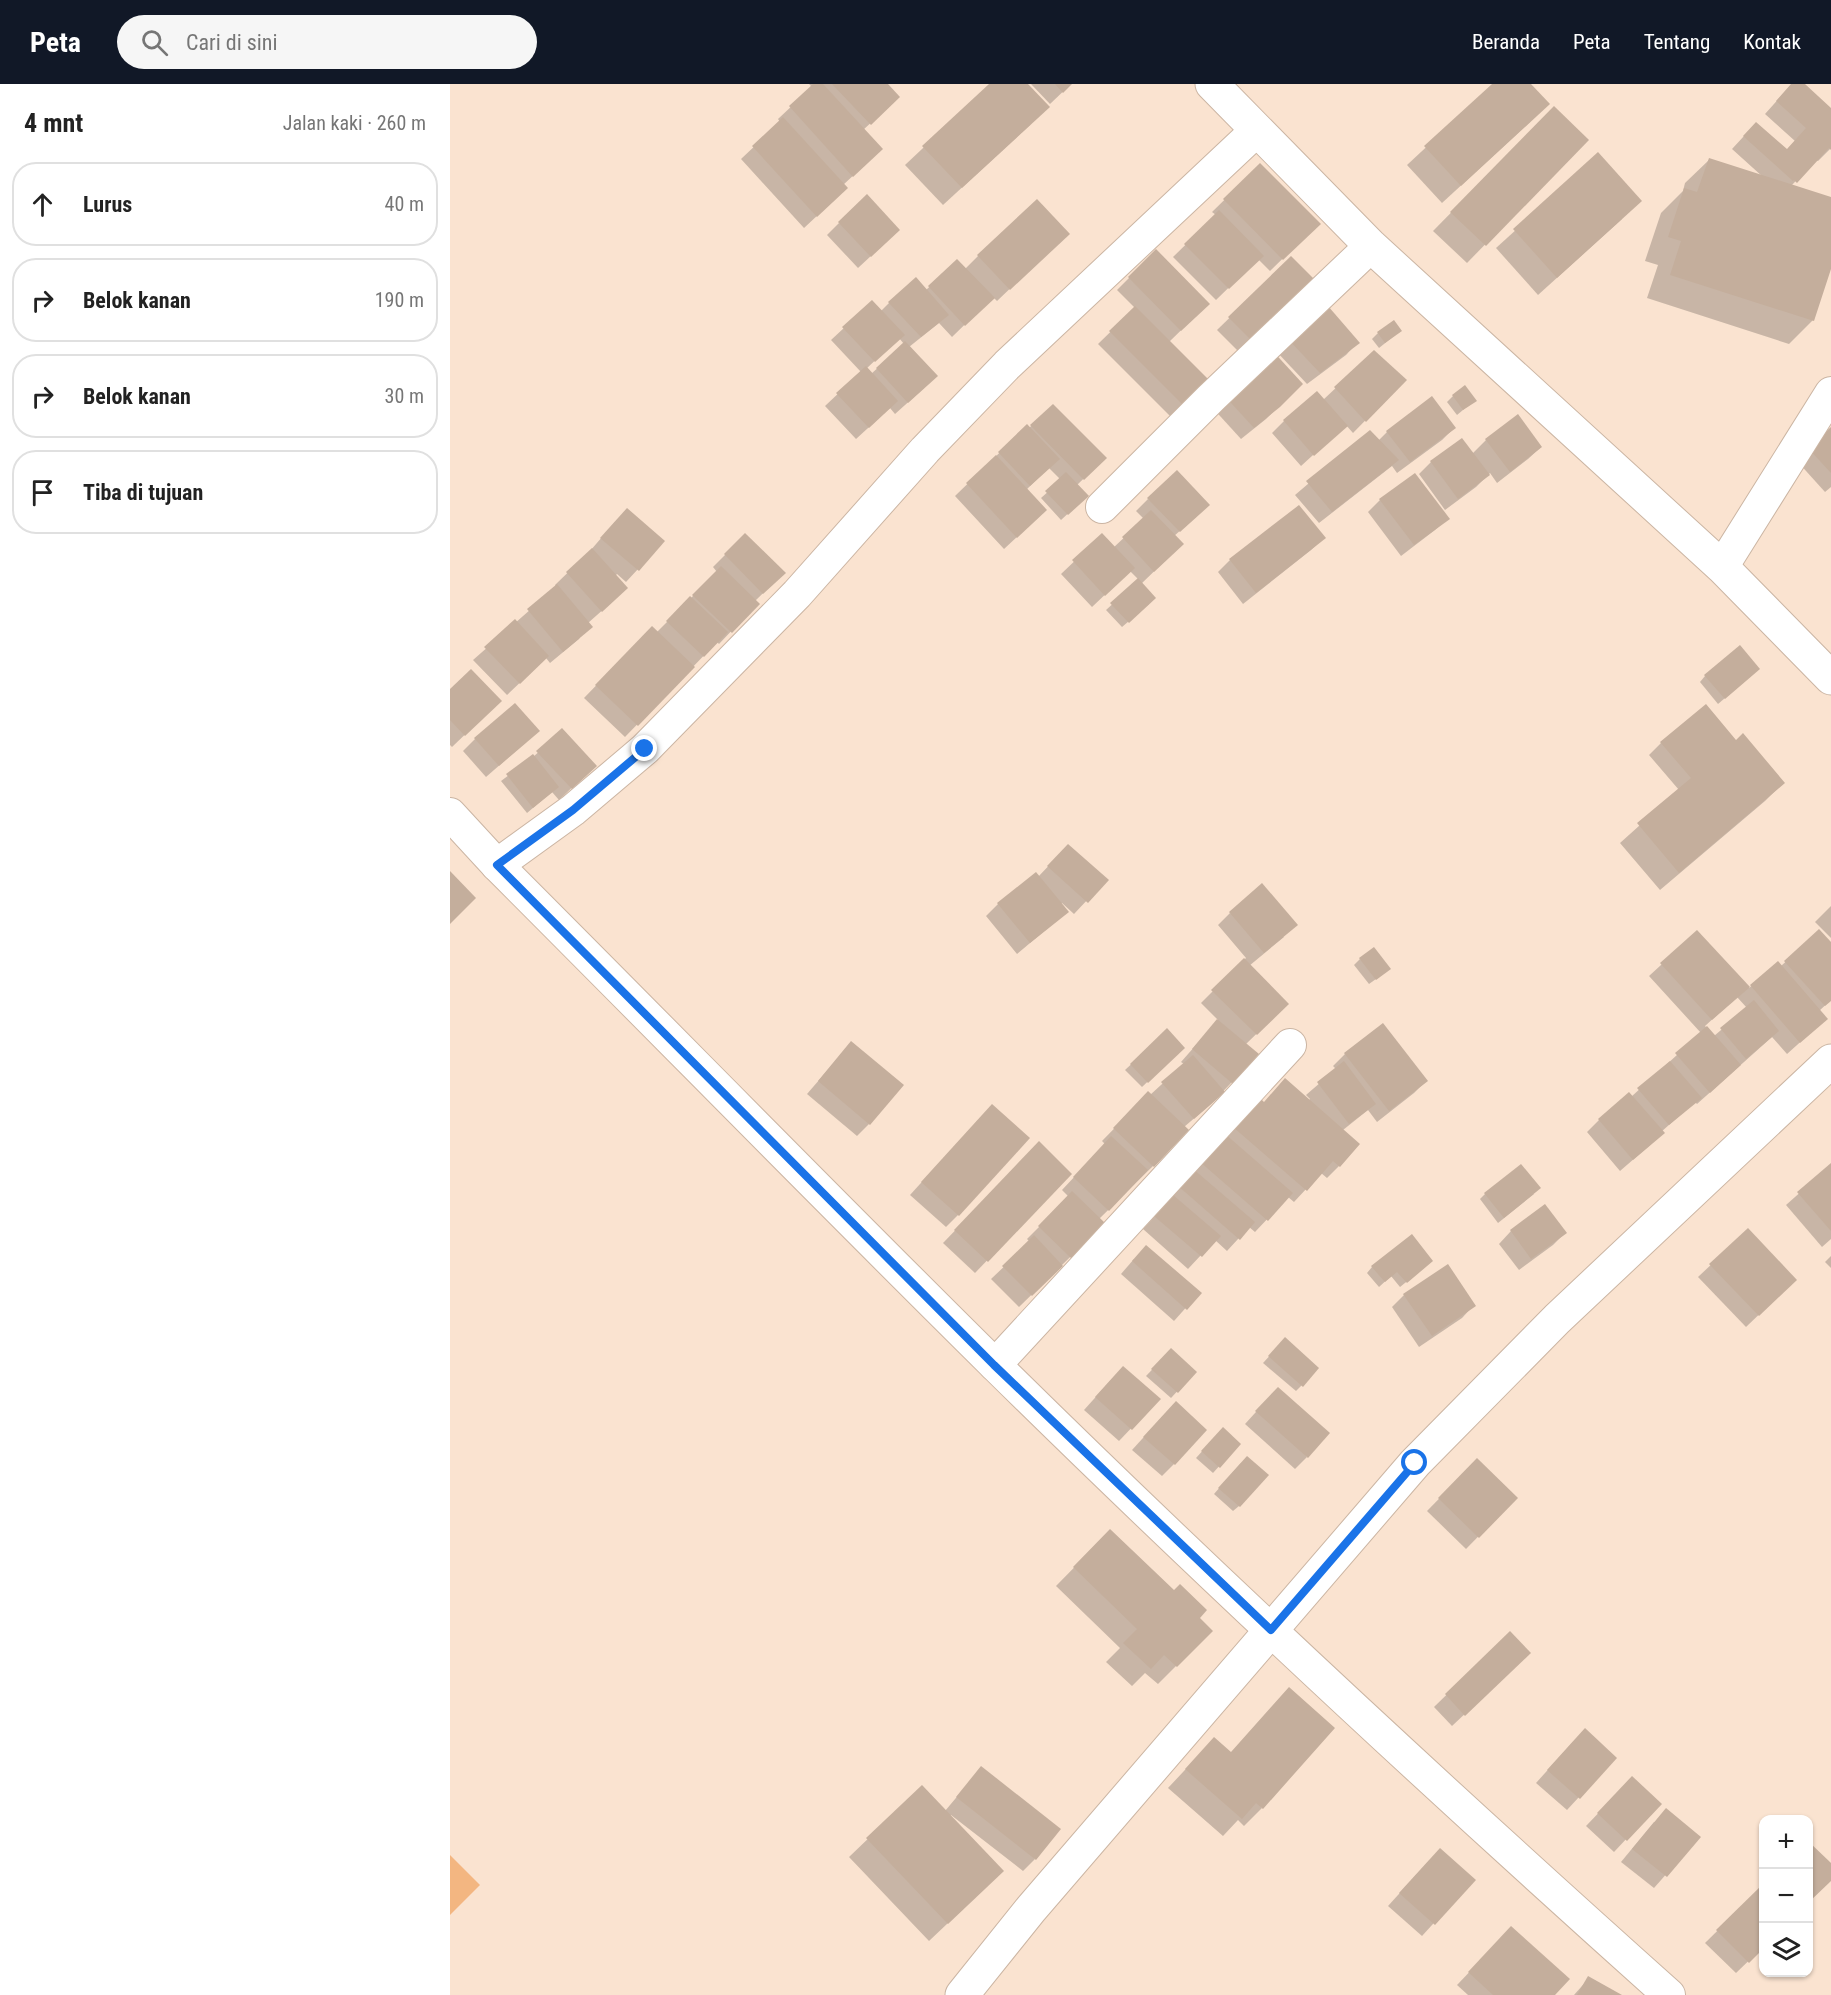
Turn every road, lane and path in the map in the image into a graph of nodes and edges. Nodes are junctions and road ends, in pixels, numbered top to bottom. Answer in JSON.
{"nodes":[{"id":1,"x":1212,"y":84,"type":"edge"},
{"id":2,"x":1256,"y":131,"type":"junction"},
{"id":3,"x":1371,"y":246,"type":"junction"},
{"id":4,"x":1831,"y":393,"type":"edge"},
{"id":5,"x":1102,"y":507,"type":"dead end"},
{"id":6,"x":1722,"y":567,"type":"junction"},
{"id":7,"x":1831,"y":678,"type":"edge"},
{"id":8,"x":450,"y":814,"type":"edge"},
{"id":9,"x":497,"y":865,"type":"junction"},
{"id":10,"x":1290,"y":1044,"type":"dead end"},
{"id":11,"x":1831,"y":1061,"type":"edge"},
{"id":12,"x":994,"y":1365,"type":"junction"},
{"id":13,"x":1271,"y":1630,"type":"junction"},
{"id":14,"x":962,"y":1995,"type":"edge"},
{"id":15,"x":1669,"y":1995,"type":"edge"}],
"edges":[{"from":1,"to":2,"type":"street"},
{"from":2,"to":3,"type":"street"},
{"from":2,"to":9,"type":"street"},
{"from":3,"to":5,"type":"street"},
{"from":3,"to":6,"type":"street"},
{"from":4,"to":6,"type":"street"},
{"from":6,"to":7,"type":"street"},
{"from":8,"to":9,"type":"street"},
{"from":9,"to":12,"type":"street"},
{"from":10,"to":12,"type":"street"},
{"from":11,"to":13,"type":"street"},
{"from":12,"to":13,"type":"street"},
{"from":13,"to":14,"type":"street"},
{"from":13,"to":15,"type":"street"}]}
